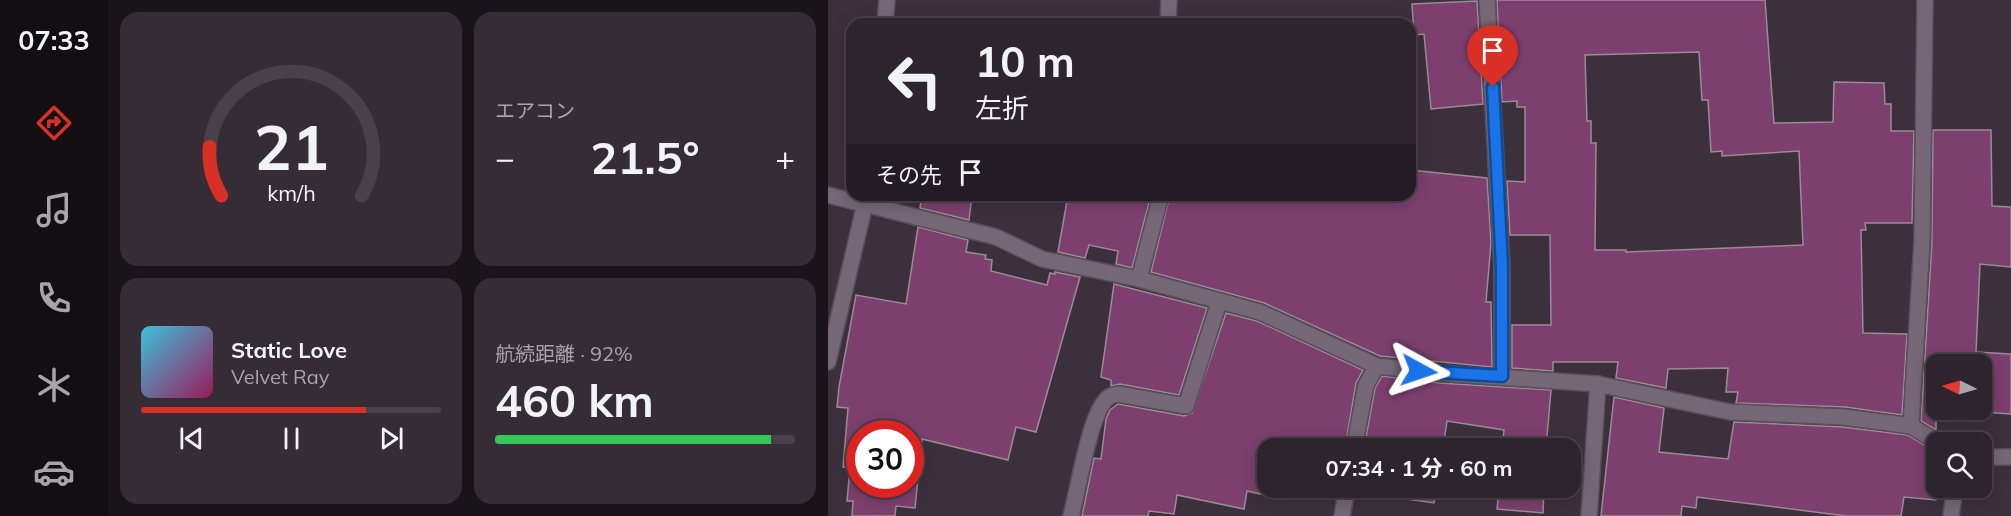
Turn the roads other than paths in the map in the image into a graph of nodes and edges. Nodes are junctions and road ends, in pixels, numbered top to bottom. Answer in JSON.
{"nodes":[{"id":1,"x":887,"y":0,"type":"edge"},
{"id":2,"x":1169,"y":0,"type":"edge"},
{"id":3,"x":1487,"y":0,"type":"edge"},
{"id":4,"x":1925,"y":0,"type":"edge"},
{"id":5,"x":886,"y":18,"type":"edge"},
{"id":6,"x":1168,"y":18,"type":"edge"},
{"id":7,"x":828,"y":195,"type":"edge"},
{"id":8,"x":846,"y":197,"type":"edge"},
{"id":9,"x":866,"y":201,"type":"edge"},
{"id":10,"x":870,"y":201,"type":"edge"},
{"id":11,"x":1159,"y":201,"type":"edge"},
{"id":12,"x":1139,"y":279,"type":"junction"},
{"id":13,"x":1219,"y":302,"type":"junction"},
{"id":14,"x":828,"y":362,"type":"edge"},
{"id":15,"x":1377,"y":366,"type":"junction"},
{"id":16,"x":1502,"y":376,"type":"junction"},
{"id":17,"x":1598,"y":384,"type":"junction"},
{"id":18,"x":1911,"y":426,"type":"junction"},
{"id":19,"x":1926,"y":435,"type":"edge"},
{"id":20,"x":1356,"y":438,"type":"edge"},
{"id":21,"x":1992,"y":457,"type":"edge"},
{"id":22,"x":2011,"y":457,"type":"edge"},
{"id":23,"x":1345,"y":498,"type":"edge"},
{"id":24,"x":1954,"y":498,"type":"edge"},
{"id":25,"x":1071,"y":516,"type":"edge"},
{"id":26,"x":1342,"y":516,"type":"edge"},
{"id":27,"x":1589,"y":516,"type":"edge"},
{"id":28,"x":1951,"y":516,"type":"edge"}],
"edges":[{"from":1,"to":5,"type":"street"},
{"from":2,"to":6,"type":"street"},
{"from":3,"to":16,"type":"street"},
{"from":4,"to":18,"type":"street"},
{"from":7,"to":8,"type":"street"},
{"from":9,"to":14,"type":"street"},
{"from":10,"to":12,"type":"street"},
{"from":11,"to":12,"type":"street"},
{"from":12,"to":13,"type":"street"},
{"from":13,"to":15,"type":"street"},
{"from":13,"to":25,"type":"street"},
{"from":15,"to":16,"type":"street"},
{"from":15,"to":20,"type":"street"},
{"from":16,"to":17,"type":"street"},
{"from":17,"to":18,"type":"street"},
{"from":17,"to":27,"type":"street"},
{"from":18,"to":19,"type":"street"},
{"from":21,"to":22,"type":"street"},
{"from":23,"to":26,"type":"street"},
{"from":24,"to":28,"type":"street"}]}
